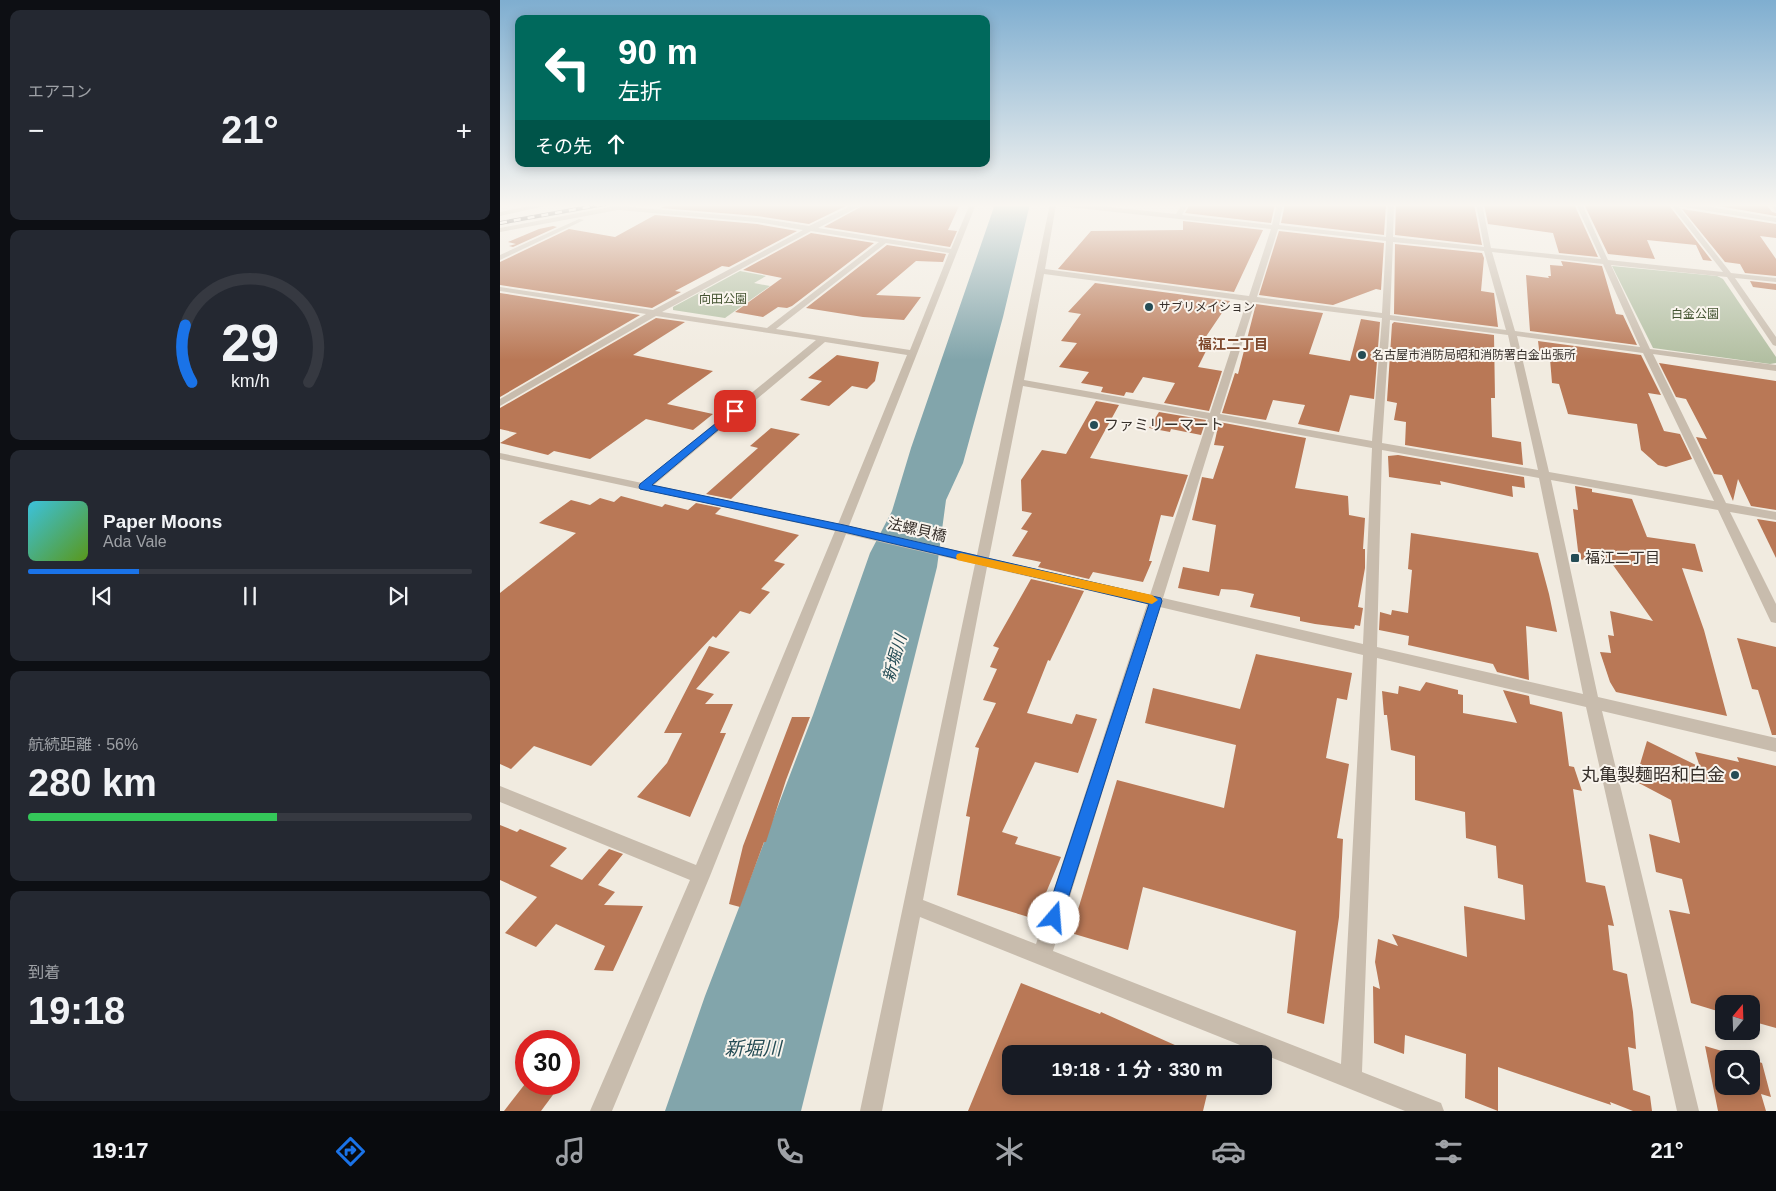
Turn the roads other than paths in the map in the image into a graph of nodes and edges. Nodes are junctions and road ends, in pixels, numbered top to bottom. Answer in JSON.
{"nodes":[{"id":1,"x":759,"y":256,"type":"edge"},
{"id":2,"x":865,"y":256,"type":"edge"},
{"id":3,"x":952,"y":256,"type":"edge"},
{"id":4,"x":1045,"y":256,"type":"edge"},
{"id":5,"x":1266,"y":256,"type":"edge"},
{"id":6,"x":1388,"y":256,"type":"edge"},
{"id":7,"x":1489,"y":256,"type":"edge"},
{"id":8,"x":1536,"y":256,"type":"edge"},
{"id":9,"x":1604,"y":256,"type":"edge"},
{"id":10,"x":1714,"y":256,"type":"edge"},
{"id":11,"x":1607,"y":263,"type":"junction"},
{"id":12,"x":1042,"y":272,"type":"junction"},
{"id":13,"x":1729,"y":275,"type":"junction"},
{"id":14,"x":1776,"y":280,"type":"edge"},
{"id":15,"x":501,"y":290,"type":"edge"},
{"id":16,"x":1252,"y":299,"type":"junction"},
{"id":17,"x":653,"y":313,"type":"junction"},
{"id":18,"x":1386,"y":318,"type":"junction"},
{"id":19,"x":768,"y":330,"type":"junction"},
{"id":20,"x":1512,"y":335,"type":"junction"},
{"id":21,"x":823,"y":339,"type":"junction"},
{"id":22,"x":1776,"y":343,"type":"edge"},
{"id":23,"x":1647,"y":352,"type":"junction"},
{"id":24,"x":914,"y":353,"type":"junction"},
{"id":25,"x":1776,"y":368,"type":"edge"},
{"id":26,"x":1019,"y":382,"type":"junction"},
{"id":27,"x":500,"y":403,"type":"edge"},
{"id":28,"x":1214,"y":415,"type":"junction"},
{"id":29,"x":1376,"y":444,"type":"junction"},
{"id":30,"x":500,"y":456,"type":"edge"},
{"id":31,"x":1544,"y":474,"type":"junction"},
{"id":32,"x":644,"y":487,"type":"junction"},
{"id":33,"x":1724,"y":507,"type":"junction"},
{"id":34,"x":1776,"y":516,"type":"edge"},
{"id":35,"x":844,"y":529,"type":"junction"},
{"id":36,"x":976,"y":560,"type":"junction"},
{"id":37,"x":1156,"y":601,"type":"junction"},
{"id":38,"x":1776,"y":618,"type":"edge"},
{"id":39,"x":1370,"y":652,"type":"junction"},
{"id":40,"x":1592,"y":702,"type":"junction"},
{"id":41,"x":1776,"y":745,"type":"edge"},
{"id":42,"x":500,"y":794,"type":"edge"},
{"id":43,"x":701,"y":876,"type":"junction"},
{"id":44,"x":913,"y":905,"type":"junction"},
{"id":45,"x":1042,"y":955,"type":"junction"},
{"id":46,"x":1351,"y":1077,"type":"junction"},
{"id":47,"x":601,"y":1111,"type":"edge"},
{"id":48,"x":871,"y":1111,"type":"edge"},
{"id":49,"x":1432,"y":1111,"type":"edge"},
{"id":50,"x":1688,"y":1111,"type":"edge"}],
"edges":[{"from":1,"to":17,"type":"street"},
{"from":2,"to":19,"type":"street"},
{"from":3,"to":24,"type":"street"},
{"from":4,"to":12,"type":"street"},
{"from":5,"to":16,"type":"street"},
{"from":6,"to":18,"type":"street"},
{"from":7,"to":20,"type":"street"},
{"from":8,"to":11,"type":"street"},
{"from":9,"to":11,"type":"street"},
{"from":10,"to":13,"type":"street"},
{"from":11,"to":13,"type":"street"},
{"from":11,"to":23,"type":"street"},
{"from":12,"to":16,"type":"street"},
{"from":12,"to":26,"type":"street"},
{"from":13,"to":14,"type":"street"},
{"from":13,"to":22,"type":"street"},
{"from":15,"to":17,"type":"street"},
{"from":16,"to":18,"type":"street"},
{"from":16,"to":28,"type":"street"},
{"from":17,"to":19,"type":"street"},
{"from":17,"to":27,"type":"street"},
{"from":18,"to":20,"type":"street"},
{"from":18,"to":29,"type":"street"},
{"from":19,"to":21,"type":"street"},
{"from":20,"to":23,"type":"street"},
{"from":20,"to":31,"type":"street"},
{"from":21,"to":24,"type":"street"},
{"from":21,"to":32,"type":"street"},
{"from":23,"to":25,"type":"street"},
{"from":23,"to":33,"type":"street"},
{"from":24,"to":35,"type":"street"},
{"from":26,"to":28,"type":"street"},
{"from":26,"to":36,"type":"street"},
{"from":28,"to":29,"type":"street"},
{"from":28,"to":37,"type":"street"},
{"from":29,"to":31,"type":"street"},
{"from":29,"to":39,"type":"street"},
{"from":30,"to":32,"type":"street","name":"法螺貝橋"},
{"from":31,"to":33,"type":"street"},
{"from":31,"to":40,"type":"street"},
{"from":32,"to":35,"type":"street","name":"法螺貝橋"},
{"from":33,"to":34,"type":"street"},
{"from":33,"to":38,"type":"street"},
{"from":35,"to":36,"type":"street","name":"法螺貝橋"},
{"from":35,"to":43,"type":"street"},
{"from":36,"to":37,"type":"street","name":"法螺貝橋"},
{"from":36,"to":44,"type":"street"},
{"from":37,"to":39,"type":"street","name":"法螺貝橋"},
{"from":37,"to":45,"type":"street"},
{"from":39,"to":40,"type":"street","name":"法螺貝橋"},
{"from":39,"to":46,"type":"street"},
{"from":40,"to":41,"type":"street","name":"法螺貝橋"},
{"from":40,"to":50,"type":"street"},
{"from":42,"to":43,"type":"street"},
{"from":43,"to":47,"type":"street"},
{"from":44,"to":45,"type":"street"},
{"from":44,"to":48,"type":"street"},
{"from":45,"to":46,"type":"street"},
{"from":46,"to":49,"type":"street"}]}
